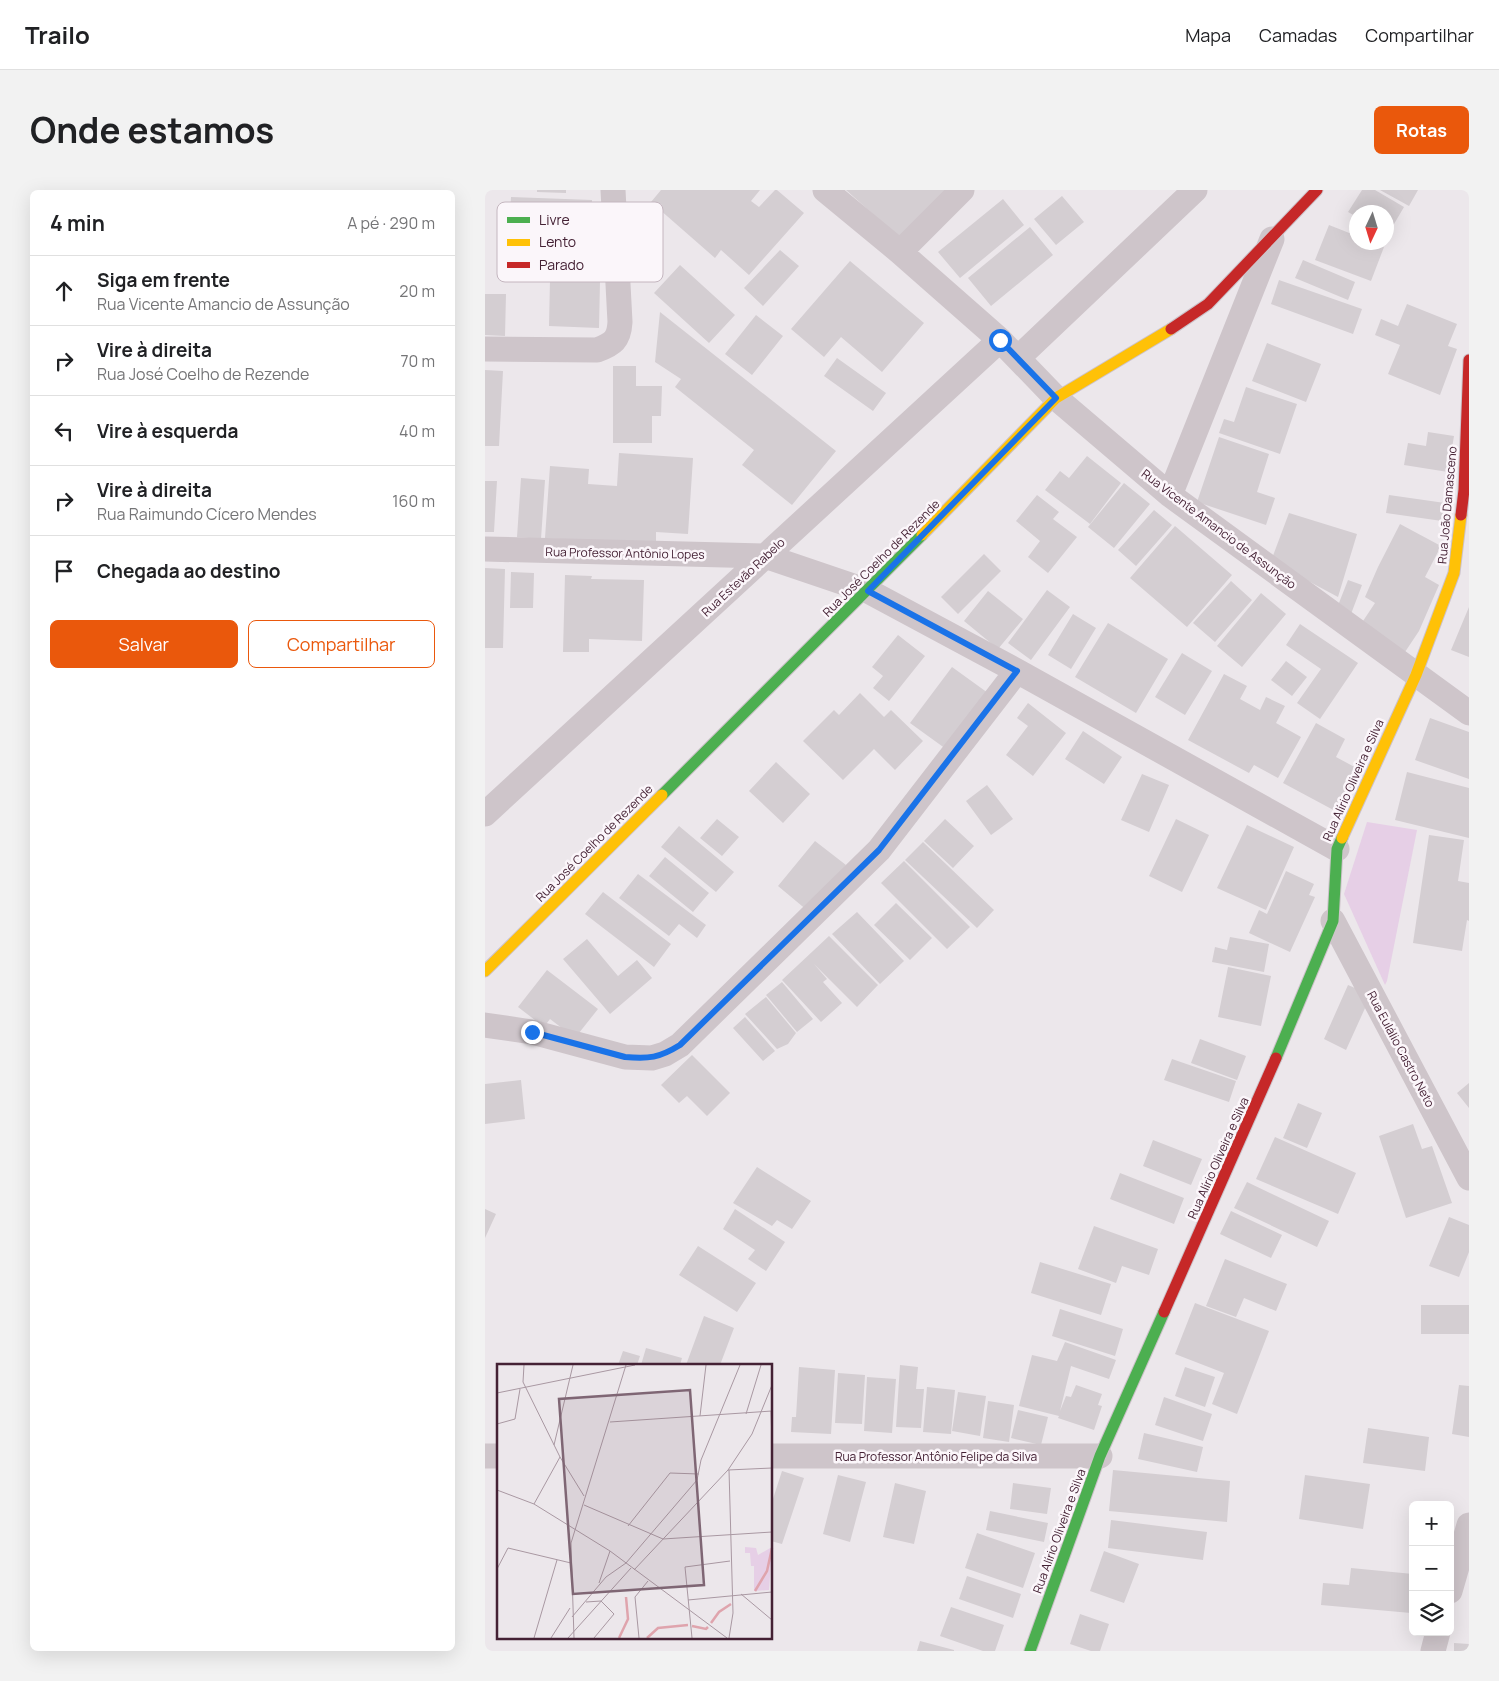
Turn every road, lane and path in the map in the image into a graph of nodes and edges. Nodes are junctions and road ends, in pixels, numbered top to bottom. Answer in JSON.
{"nodes":[{"id":1,"x":825,"y":190,"type":"edge"},
{"id":2,"x":963,"y":190,"type":"edge"},
{"id":3,"x":1195,"y":190,"type":"edge"},
{"id":4,"x":1317,"y":190,"type":"edge"},
{"id":5,"x":1273,"y":237,"type":"junction"},
{"id":6,"x":900,"y":252,"type":"junction"},
{"id":7,"x":618,"y":282,"type":"edge"},
{"id":8,"x":1000,"y":340,"type":"junction"},
{"id":9,"x":485,"y":349,"type":"edge"},
{"id":10,"x":1018,"y":358,"type":"junction"},
{"id":11,"x":1469,"y":360,"type":"edge"},
{"id":12,"x":1056,"y":398,"type":"junction"},
{"id":13,"x":1468,"y":425,"type":"edge"},
{"id":14,"x":1170,"y":495,"type":"junction"},
{"id":15,"x":485,"y":549,"type":"edge"},
{"id":16,"x":765,"y":556,"type":"junction"},
{"id":17,"x":868,"y":591,"type":"junction"},
{"id":18,"x":1017,"y":671,"type":"junction"},
{"id":19,"x":1416,"y":675,"type":"junction"},
{"id":20,"x":1469,"y":713,"type":"edge"},
{"id":21,"x":485,"y":814,"type":"edge"},
{"id":22,"x":1337,"y":849,"type":"junction"},
{"id":23,"x":1333,"y":920,"type":"junction"},
{"id":24,"x":485,"y":971,"type":"edge"},
{"id":25,"x":485,"y":1025,"type":"edge"},
{"id":26,"x":1469,"y":1178,"type":"edge"},
{"id":27,"x":773,"y":1456,"type":"edge"},
{"id":28,"x":1100,"y":1456,"type":"junction"},
{"id":29,"x":1469,"y":1525,"type":"edge"},
{"id":30,"x":1454,"y":1577,"type":"edge"},
{"id":31,"x":1437,"y":1636,"type":"edge"},
{"id":32,"x":1030,"y":1651,"type":"edge"},
{"id":33,"x":1433,"y":1651,"type":"edge"}],
"edges":[{"from":1,"to":6,"type":"street","name":"Rua Vicente Amancio de Assunção"},
{"from":2,"to":6,"type":"street"},
{"from":3,"to":10,"type":"street"},
{"from":4,"to":5,"type":"street","name":"Rua José Coelho de Rezende"},
{"from":5,"to":12,"type":"street","name":"Rua José Coelho de Rezende"},
{"from":5,"to":14,"type":"street"},
{"from":6,"to":8,"type":"street","name":"Rua Vicente Amancio de Assunção"},
{"from":7,"to":9,"type":"street"},
{"from":8,"to":10,"type":"street","name":"Rua Vicente Amancio de Assunção"},
{"from":8,"to":16,"type":"street","name":"Rua Estevão Rabelo"},
{"from":10,"to":12,"type":"street","name":"Rua Vicente Amancio de Assunção"},
{"from":11,"to":13,"type":"street","name":"Rua João Damasceno"},
{"from":12,"to":14,"type":"street","name":"Rua Vicente Amancio de Assunção"},
{"from":12,"to":17,"type":"street","name":"Rua José Coelho de Rezende"},
{"from":13,"to":19,"type":"street","name":"Rua João Damasceno"},
{"from":14,"to":19,"type":"street","name":"Rua Vicente Amancio de Assunção"},
{"from":15,"to":16,"type":"street","name":"Rua Professor Antônio Lopes"},
{"from":16,"to":17,"type":"street","name":"Rua Professor Antônio Lopes"},
{"from":16,"to":21,"type":"street","name":"Rua Estevão Rabelo"},
{"from":17,"to":18,"type":"street","name":"Rua Professor Antônio Lopes"},
{"from":17,"to":24,"type":"street","name":"Rua José Coelho de Rezende"},
{"from":18,"to":22,"type":"street","name":"Rua Professor Antônio Lopes"},
{"from":18,"to":25,"type":"street"},
{"from":19,"to":20,"type":"street","name":"Rua Vicente Amancio de Assunção"},
{"from":19,"to":22,"type":"street","name":"Rua Alírio Oliveira e Silva"},
{"from":22,"to":23,"type":"street","name":"Rua Alírio Oliveira e Silva"},
{"from":23,"to":26,"type":"street","name":"Rua Eulálio Castro Neto"},
{"from":23,"to":28,"type":"street","name":"Rua Alírio Oliveira e Silva"},
{"from":27,"to":28,"type":"street","name":"Rua Professor Antônio Felipe da Silva"},
{"from":28,"to":32,"type":"street","name":"Rua Alírio Oliveira e Silva"},
{"from":29,"to":30,"type":"street"},
{"from":31,"to":33,"type":"street"}]}
